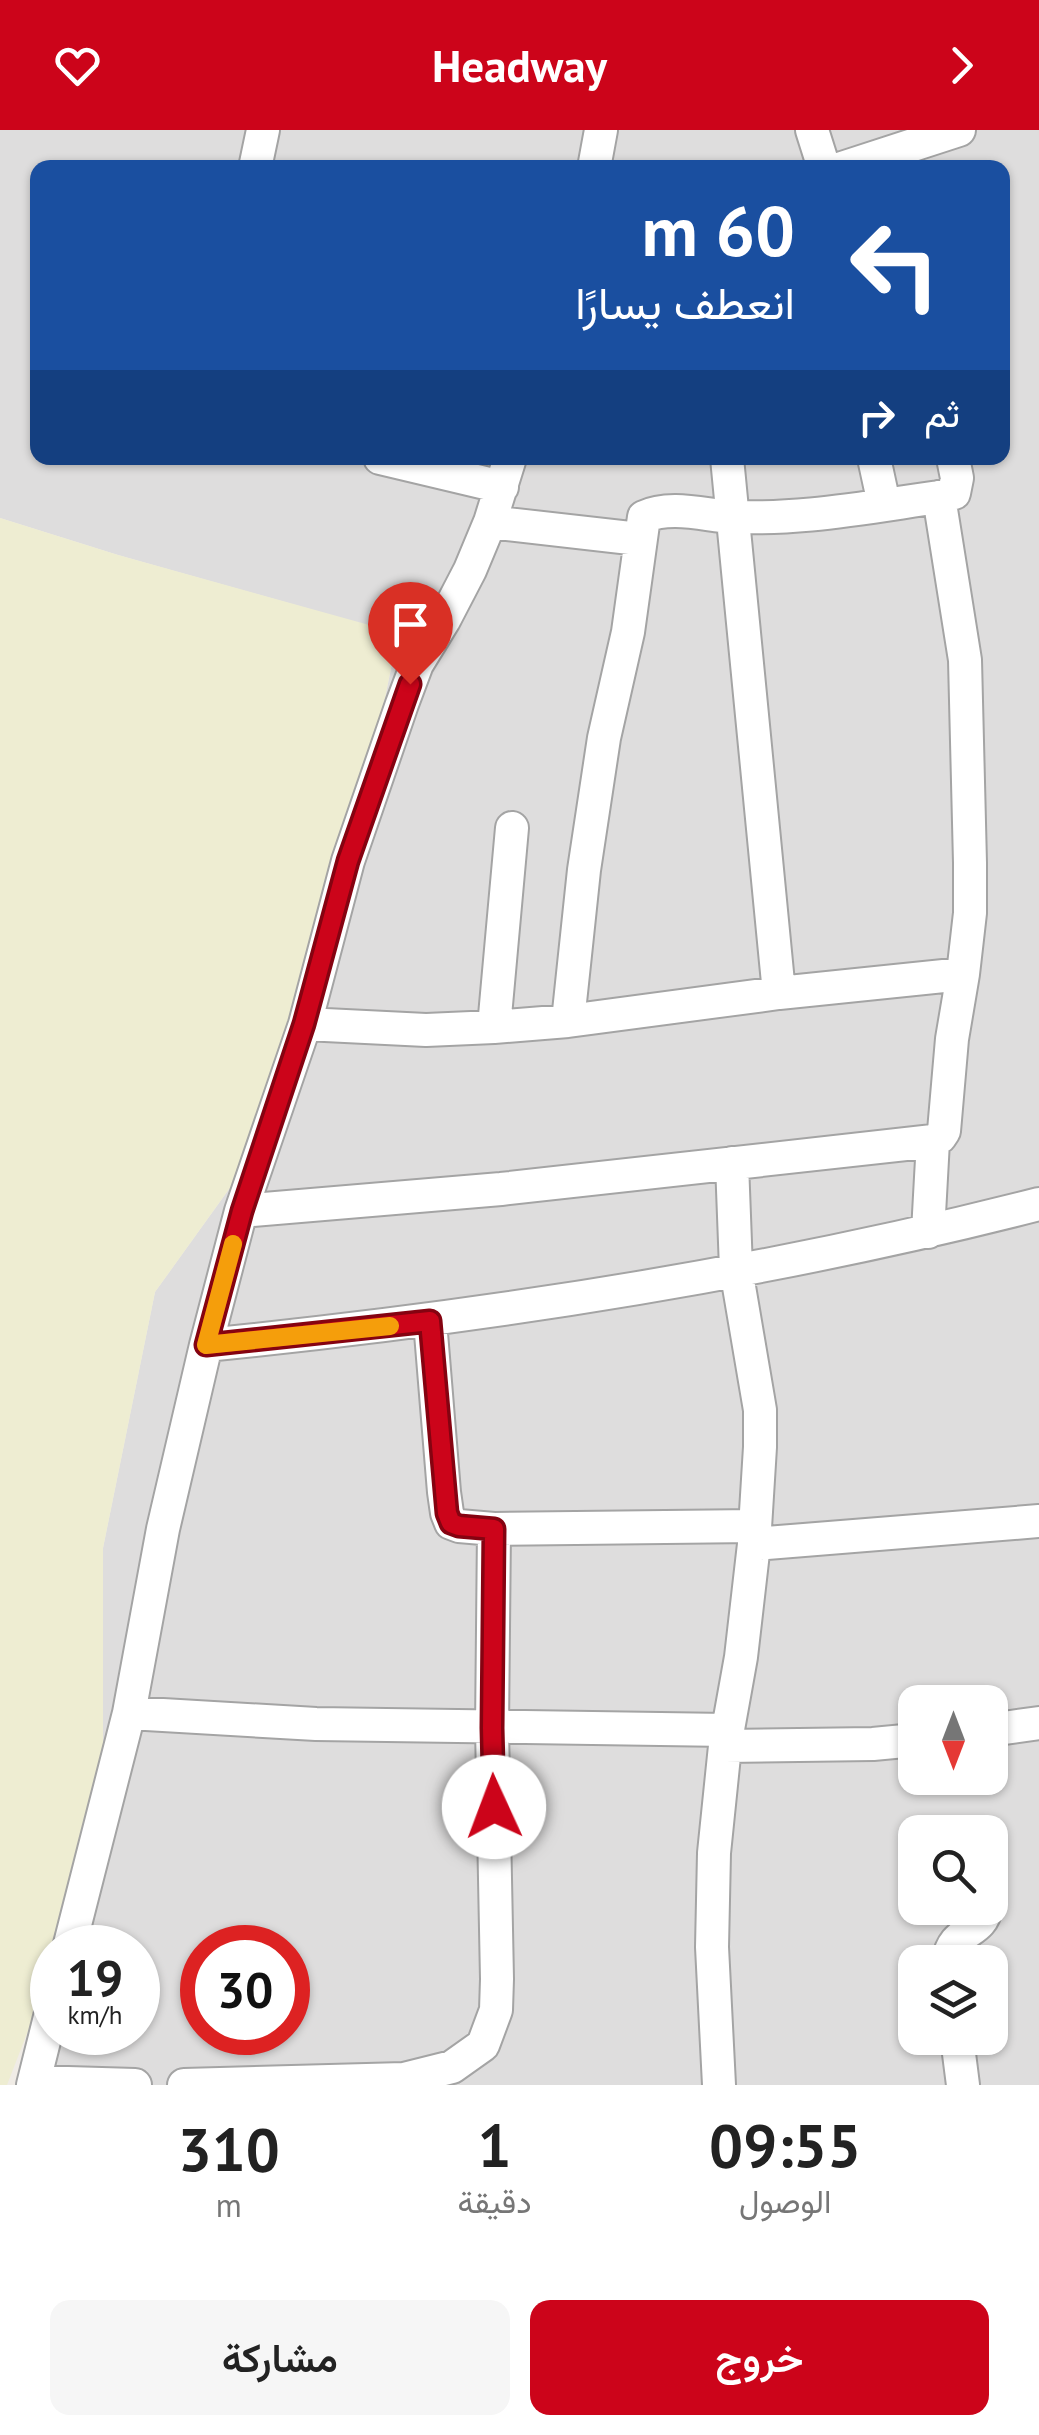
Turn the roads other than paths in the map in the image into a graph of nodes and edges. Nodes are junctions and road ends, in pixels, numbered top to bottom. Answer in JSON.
{"nodes":[{"id":1,"x":263,"y":130,"type":"edge"},
{"id":2,"x":601,"y":130,"type":"edge"},
{"id":3,"x":812,"y":130,"type":"edge"},
{"id":4,"x":959,"y":130,"type":"edge"},
{"id":5,"x":256,"y":160,"type":"edge"},
{"id":6,"x":595,"y":160,"type":"edge"},
{"id":7,"x":821,"y":160,"type":"edge"},
{"id":8,"x":867,"y":160,"type":"edge"},
{"id":9,"x":443,"y":465,"type":"edge"},
{"id":10,"x":728,"y":465,"type":"edge"},
{"id":11,"x":876,"y":465,"type":"edge"},
{"id":12,"x":954,"y":465,"type":"edge"},
{"id":13,"x":506,"y":472,"type":"edge"},
{"id":14,"x":939,"y":498,"type":"junction"},
{"id":15,"x":884,"y":504,"type":"junction"},
{"id":16,"x":733,"y":516,"type":"junction"},
{"id":17,"x":490,"y":522,"type":"junction"},
{"id":18,"x":640,"y":539,"type":"junction"},
{"id":19,"x":512,"y":828,"type":"dead end"},
{"id":20,"x":963,"y":974,"type":"junction"},
{"id":21,"x":779,"y":993,"type":"junction"},
{"id":22,"x":568,"y":1021,"type":"junction"},
{"id":23,"x":304,"y":1024,"type":"junction"},
{"id":24,"x":494,"y":1027,"type":"junction"},
{"id":25,"x":933,"y":1141,"type":"junction"},
{"id":26,"x":732,"y":1162,"type":"junction"},
{"id":27,"x":1039,"y":1204,"type":"edge"},
{"id":28,"x":242,"y":1211,"type":"junction"},
{"id":29,"x":928,"y":1232,"type":"junction"},
{"id":30,"x":736,"y":1269,"type":"junction"},
{"id":31,"x":430,"y":1321,"type":"junction"},
{"id":32,"x":206,"y":1345,"type":"junction"},
{"id":33,"x":1039,"y":1522,"type":"edge"},
{"id":34,"x":494,"y":1529,"type":"junction"},
{"id":35,"x":754,"y":1535,"type":"junction"},
{"id":36,"x":129,"y":1713,"type":"junction"},
{"id":37,"x":1039,"y":1723,"type":"edge"},
{"id":38,"x":1008,"y":1727,"type":"edge"},
{"id":39,"x":492,"y":1728,"type":"junction"},
{"id":40,"x":726,"y":1738,"type":"junction"},
{"id":41,"x":898,"y":1742,"type":"edge"},
{"id":42,"x":75,"y":1925,"type":"edge"},
{"id":43,"x":978,"y":1925,"type":"edge"},
{"id":44,"x":953,"y":1945,"type":"edge"},
{"id":45,"x":40,"y":2055,"type":"edge"},
{"id":46,"x":959,"y":2055,"type":"edge"},
{"id":47,"x":33,"y":2083,"type":"edge"},
{"id":48,"x":135,"y":2085,"type":"edge"},
{"id":49,"x":184,"y":2085,"type":"edge"},
{"id":50,"x":719,"y":2085,"type":"edge"},
{"id":51,"x":963,"y":2085,"type":"edge"}],
"edges":[{"from":1,"to":5,"type":"street"},
{"from":2,"to":6,"type":"street"},
{"from":3,"to":7,"type":"street"},
{"from":4,"to":8,"type":"street"},
{"from":9,"to":13,"type":"street"},
{"from":10,"to":16,"type":"street"},
{"from":11,"to":15,"type":"street"},
{"from":12,"to":14,"type":"street"},
{"from":13,"to":17,"type":"street"},
{"from":14,"to":15,"type":"street"},
{"from":14,"to":20,"type":"street"},
{"from":15,"to":16,"type":"street"},
{"from":16,"to":18,"type":"street"},
{"from":16,"to":21,"type":"street"},
{"from":17,"to":18,"type":"street"},
{"from":17,"to":23,"type":"street"},
{"from":18,"to":22,"type":"street"},
{"from":19,"to":24,"type":"street"},
{"from":20,"to":21,"type":"street"},
{"from":20,"to":25,"type":"street"},
{"from":21,"to":22,"type":"street"},
{"from":22,"to":24,"type":"street"},
{"from":23,"to":24,"type":"street"},
{"from":23,"to":28,"type":"street"},
{"from":25,"to":26,"type":"street"},
{"from":25,"to":29,"type":"street"},
{"from":26,"to":28,"type":"street"},
{"from":26,"to":30,"type":"street"},
{"from":27,"to":29,"type":"street"},
{"from":28,"to":32,"type":"street"},
{"from":29,"to":30,"type":"street"},
{"from":30,"to":31,"type":"street"},
{"from":30,"to":35,"type":"street"},
{"from":31,"to":32,"type":"street"},
{"from":31,"to":34,"type":"street"},
{"from":32,"to":36,"type":"street"},
{"from":33,"to":35,"type":"street"},
{"from":34,"to":35,"type":"street"},
{"from":34,"to":39,"type":"street"},
{"from":35,"to":40,"type":"street"},
{"from":36,"to":39,"type":"street"},
{"from":36,"to":42,"type":"street"},
{"from":37,"to":38,"type":"street"},
{"from":39,"to":40,"type":"street"},
{"from":39,"to":49,"type":"street"},
{"from":40,"to":41,"type":"street"},
{"from":40,"to":50,"type":"street"},
{"from":43,"to":44,"type":"street"},
{"from":45,"to":47,"type":"street"},
{"from":46,"to":51,"type":"street"},
{"from":47,"to":48,"type":"street"}]}
